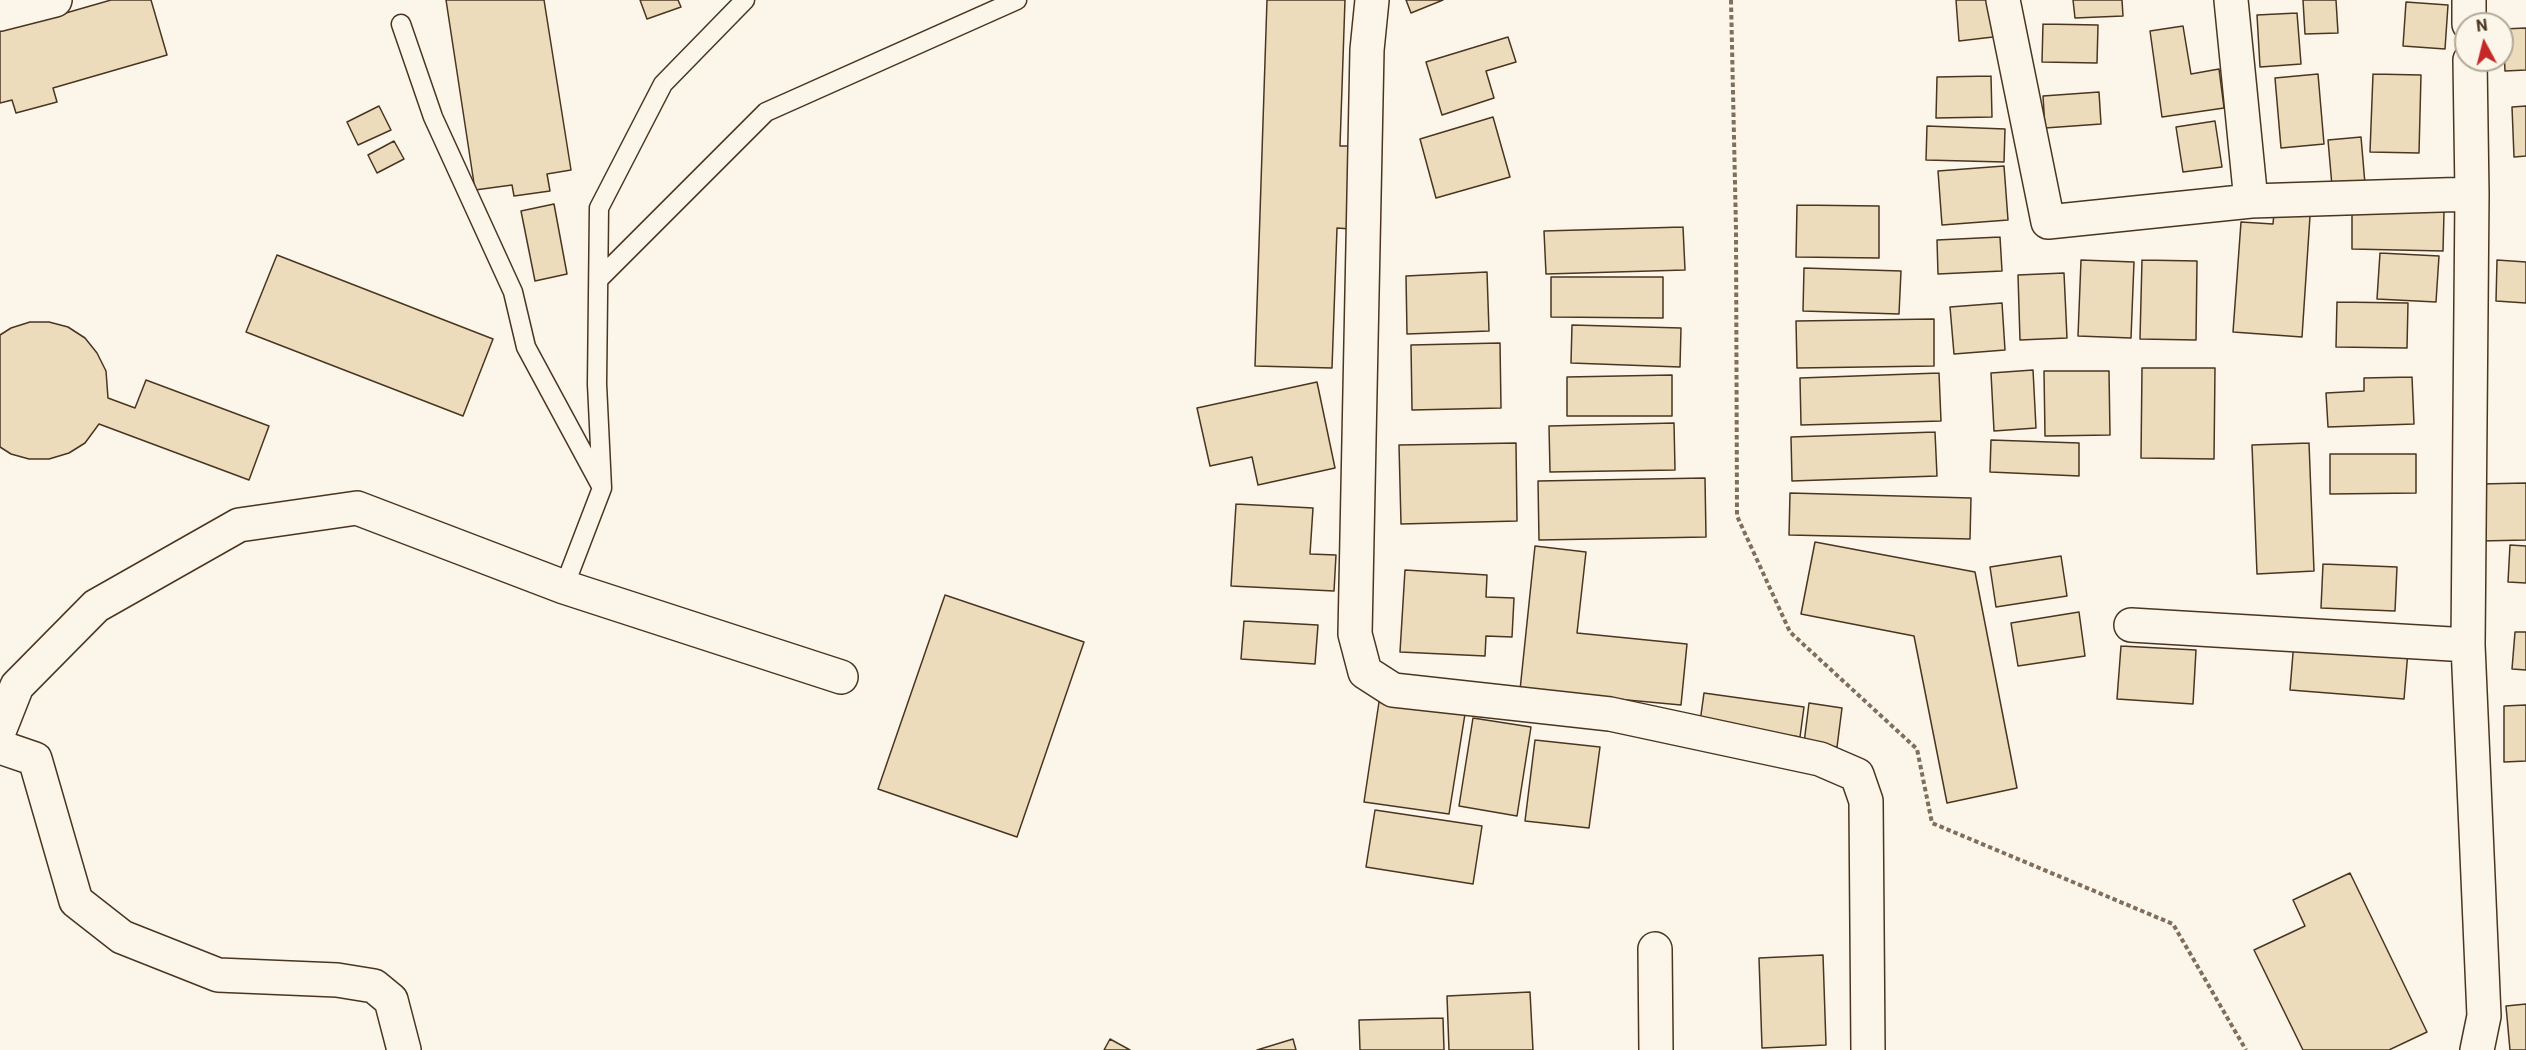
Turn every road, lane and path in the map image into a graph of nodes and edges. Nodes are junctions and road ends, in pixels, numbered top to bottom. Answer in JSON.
{"nodes":[{"id":1,"x":55,"y":0,"type":"edge"},
{"id":2,"x":745,"y":0,"type":"edge"},
{"id":3,"x":1017,"y":0,"type":"edge"},
{"id":4,"x":1372,"y":0,"type":"edge"},
{"id":5,"x":1731,"y":0,"type":"edge"},
{"id":6,"x":2003,"y":0,"type":"edge"},
{"id":7,"x":2231,"y":0,"type":"edge"},
{"id":8,"x":0,"y":14,"type":"edge"},
{"id":9,"x":401,"y":24,"type":"dead end"},
{"id":10,"x":2470,"y":72,"type":"edge"},
{"id":11,"x":2472,"y":194,"type":"junction"},
{"id":12,"x":2251,"y":201,"type":"junction"},
{"id":13,"x":599,"y":279,"type":"junction"},
{"id":14,"x":602,"y":488,"type":"junction"},
{"id":15,"x":564,"y":587,"type":"junction"},
{"id":16,"x":2132,"y":625,"type":"dead end"},
{"id":17,"x":2468,"y":645,"type":"junction"},
{"id":18,"x":841,"y":677,"type":"dead end"},
{"id":19,"x":8,"y":683,"type":"edge"},
{"id":20,"x":0,"y":729,"type":"edge"},
{"id":21,"x":0,"y":747,"type":"edge"},
{"id":22,"x":1655,"y":949,"type":"dead end"},
{"id":23,"x":404,"y":1050,"type":"edge"},
{"id":24,"x":1656,"y":1050,"type":"edge"},
{"id":25,"x":1868,"y":1050,"type":"edge"},
{"id":26,"x":2246,"y":1050,"type":"edge"},
{"id":27,"x":2477,"y":1050,"type":"edge"}],
"edges":[{"from":1,"to":8,"type":"street"},
{"from":2,"to":13,"type":"lane"},
{"from":3,"to":13,"type":"lane"},
{"from":4,"to":25,"type":"street"},
{"from":5,"to":26,"type":"path"},
{"from":6,"to":12,"type":"street"},
{"from":7,"to":12,"type":"street"},
{"from":9,"to":14,"type":"lane"},
{"from":10,"to":11,"type":"street"},
{"from":11,"to":12,"type":"street"},
{"from":11,"to":17,"type":"street"},
{"from":13,"to":14,"type":"lane"},
{"from":14,"to":15,"type":"lane"},
{"from":15,"to":18,"type":"street"},
{"from":15,"to":19,"type":"street"},
{"from":16,"to":17,"type":"street"},
{"from":17,"to":27,"type":"street"},
{"from":19,"to":20,"type":"street"},
{"from":21,"to":23,"type":"street"},
{"from":22,"to":24,"type":"street"}]}
